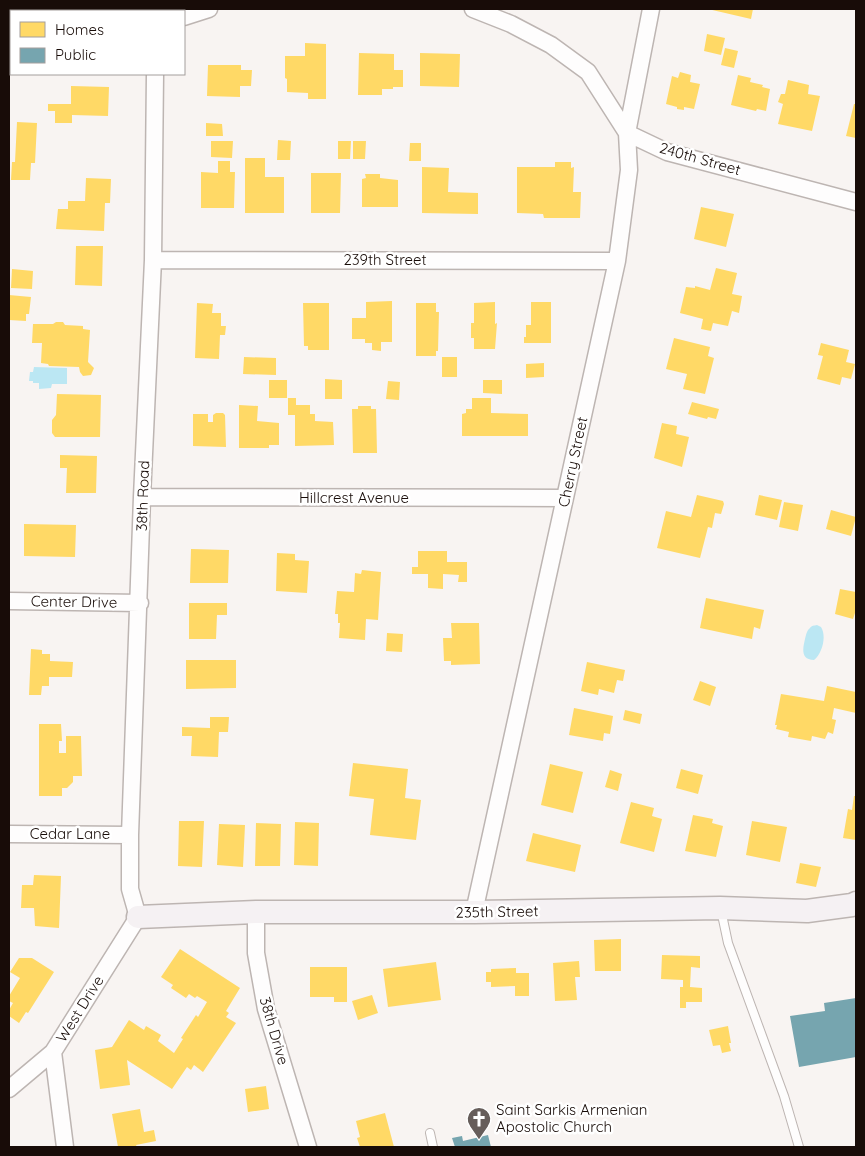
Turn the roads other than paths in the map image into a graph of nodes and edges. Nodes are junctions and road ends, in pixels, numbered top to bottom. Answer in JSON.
{"nodes":[{"id":1,"x":209,"y":9,"type":"edge"},
{"id":2,"x":473,"y":9,"type":"edge"},
{"id":3,"x":651,"y":9,"type":"edge"},
{"id":4,"x":185,"y":17,"type":"edge"},
{"id":5,"x":155,"y":75,"type":"edge"},
{"id":6,"x":627,"y":133,"type":"junction"},
{"id":7,"x":856,"y":202,"type":"edge"},
{"id":8,"x":153,"y":260,"type":"junction"},
{"id":9,"x":617,"y":261,"type":"junction"},
{"id":10,"x":142,"y":497,"type":"junction"},
{"id":11,"x":565,"y":498,"type":"junction"},
{"id":12,"x":9,"y":601,"type":"edge"},
{"id":13,"x":140,"y":603,"type":"junction"},
{"id":14,"x":9,"y":834,"type":"edge"},
{"id":15,"x":130,"y":835,"type":"junction"},
{"id":16,"x":855,"y":904,"type":"edge"},
{"id":17,"x":720,"y":908,"type":"junction"},
{"id":18,"x":256,"y":912,"type":"junction"},
{"id":19,"x":474,"y":912,"type":"junction"},
{"id":20,"x":138,"y":917,"type":"junction"},
{"id":21,"x":53,"y":1052,"type":"junction"},
{"id":22,"x":9,"y":1089,"type":"edge"},
{"id":23,"x":430,"y":1133,"type":"dead end"},
{"id":24,"x":65,"y":1147,"type":"edge"},
{"id":25,"x":308,"y":1147,"type":"edge"},
{"id":26,"x":433,"y":1147,"type":"edge"},
{"id":27,"x":799,"y":1147,"type":"edge"}],
"edges":[{"from":1,"to":4,"type":"street"},
{"from":2,"to":6,"type":"street"},
{"from":3,"to":6,"type":"street","name":"Cherry Street"},
{"from":5,"to":8,"type":"street","name":"38th Road"},
{"from":6,"to":7,"type":"street","name":"240th Street"},
{"from":6,"to":9,"type":"street","name":"Cherry Street"},
{"from":8,"to":9,"type":"street","name":"239th Street"},
{"from":8,"to":10,"type":"street","name":"38th Road"},
{"from":9,"to":11,"type":"street","name":"Cherry Street"},
{"from":10,"to":11,"type":"street","name":"Hillcrest Avenue"},
{"from":10,"to":13,"type":"street","name":"38th Road"},
{"from":11,"to":19,"type":"street","name":"Cherry Street"},
{"from":12,"to":13,"type":"street","name":"Center Drive"},
{"from":13,"to":15,"type":"street","name":"38th Road"},
{"from":14,"to":15,"type":"street","name":"Cedar Lane"},
{"from":15,"to":20,"type":"street","name":"38th Road"},
{"from":16,"to":17,"type":"main road","name":"235th Street"},
{"from":17,"to":19,"type":"main road","name":"235th Street"},
{"from":17,"to":27,"type":"lane"},
{"from":18,"to":19,"type":"main road","name":"235th Street"},
{"from":18,"to":20,"type":"main road","name":"235th Street"},
{"from":18,"to":25,"type":"street","name":"38th Drive"},
{"from":20,"to":21,"type":"street","name":"West Drive"},
{"from":21,"to":22,"type":"street","name":"West Drive"},
{"from":21,"to":24,"type":"street"},
{"from":23,"to":26,"type":"lane"}]}
